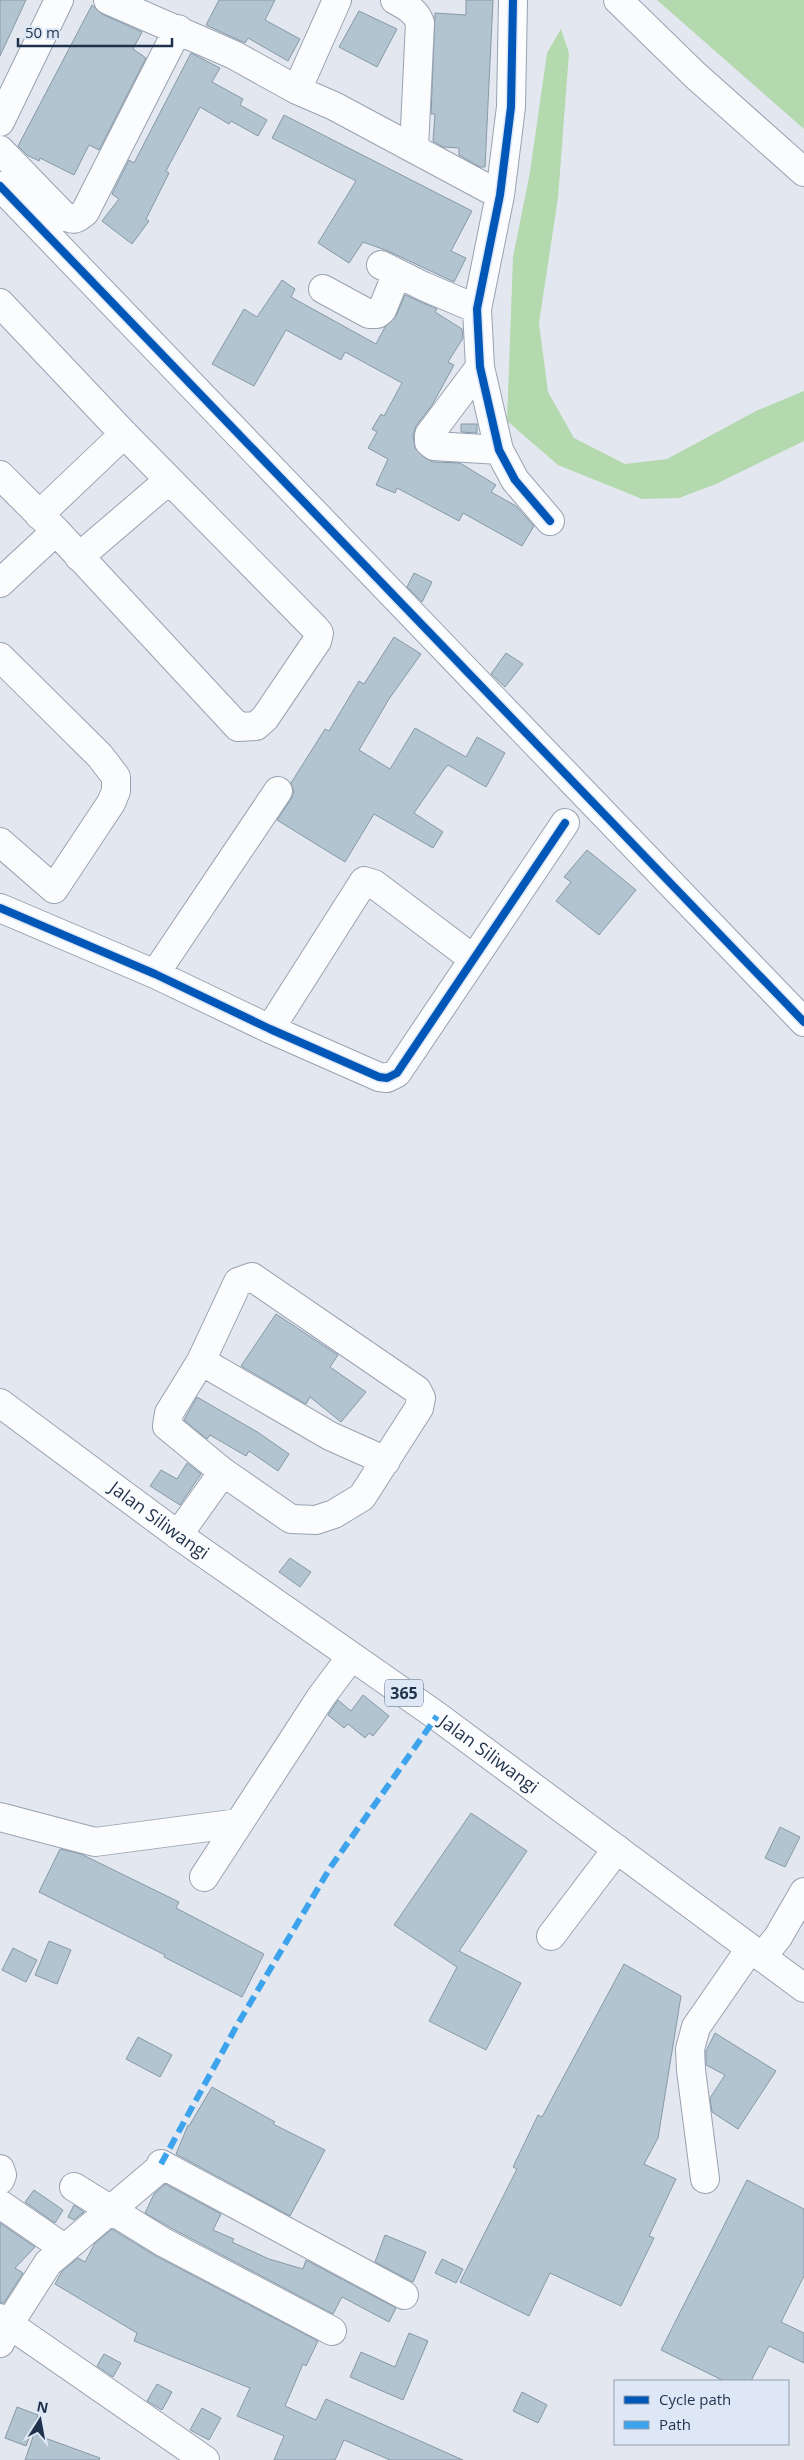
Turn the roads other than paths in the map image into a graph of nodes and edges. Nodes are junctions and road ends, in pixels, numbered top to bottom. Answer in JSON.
{"nodes":[{"id":1,"x":59,"y":0,"type":"edge"},
{"id":2,"x":108,"y":0,"type":"edge"},
{"id":3,"x":337,"y":0,"type":"edge"},
{"id":4,"x":395,"y":0,"type":"edge"},
{"id":5,"x":514,"y":0,"type":"edge"},
{"id":6,"x":618,"y":0,"type":"edge"},
{"id":7,"x":178,"y":29,"type":"junction"},
{"id":8,"x":297,"y":90,"type":"junction"},
{"id":9,"x":0,"y":122,"type":"edge"},
{"id":10,"x":414,"y":148,"type":"junction"},
{"id":11,"x":0,"y":150,"type":"edge"},
{"id":12,"x":804,"y":172,"type":"edge"},
{"id":13,"x":0,"y":186,"type":"edge"},
{"id":14,"x":500,"y":195,"type":"junction"},
{"id":15,"x":322,"y":289,"type":"dead end"},
{"id":16,"x":0,"y":303,"type":"edge"},
{"id":17,"x":477,"y":309,"type":"junction"},
{"id":18,"x":480,"y":367,"type":"junction"},
{"id":19,"x":124,"y":434,"type":"junction"},
{"id":20,"x":499,"y":450,"type":"junction"},
{"id":21,"x":0,"y":475,"type":"edge"},
{"id":22,"x":169,"y":480,"type":"junction"},
{"id":23,"x":550,"y":521,"type":"dead end"},
{"id":24,"x":47,"y":523,"type":"junction"},
{"id":25,"x":79,"y":557,"type":"junction"},
{"id":26,"x":0,"y":583,"type":"edge"},
{"id":27,"x":0,"y":657,"type":"edge"},
{"id":28,"x":278,"y":791,"type":"dead end"},
{"id":29,"x":565,"y":823,"type":"dead end"},
{"id":30,"x":0,"y":842,"type":"edge"},
{"id":31,"x":54,"y":889,"type":"junction"},
{"id":32,"x":0,"y":908,"type":"edge"},
{"id":33,"x":34,"y":924,"type":"junction"},
{"id":34,"x":472,"y":958,"type":"junction"},
{"id":35,"x":155,"y":974,"type":"junction"},
{"id":36,"x":804,"y":1022,"type":"edge"},
{"id":37,"x":270,"y":1029,"type":"junction"},
{"id":38,"x":201,"y":1361,"type":"junction"},
{"id":39,"x":0,"y":1403,"type":"edge"},
{"id":40,"x":386,"y":1461,"type":"junction"},
{"id":41,"x":223,"y":1472,"type":"junction"},
{"id":42,"x":178,"y":1535,"type":"junction"},
{"id":43,"x":351,"y":1657,"type":"junction"},
{"id":44,"x":0,"y":1818,"type":"edge"},
{"id":45,"x":239,"y":1823,"type":"junction"},
{"id":46,"x":617,"y":1849,"type":"junction"},
{"id":47,"x":204,"y":1877,"type":"dead end"},
{"id":48,"x":804,"y":1892,"type":"edge"},
{"id":49,"x":551,"y":1936,"type":"dead end"},
{"id":50,"x":756,"y":1953,"type":"junction"},
{"id":51,"x":804,"y":1988,"type":"edge"},
{"id":52,"x":0,"y":2169,"type":"edge"},
{"id":53,"x":705,"y":2179,"type":"dead end"},
{"id":54,"x":0,"y":2180,"type":"edge"},
{"id":55,"x":74,"y":2187,"type":"dead end"},
{"id":56,"x":0,"y":2204,"type":"edge"},
{"id":57,"x":113,"y":2209,"type":"junction"},
{"id":58,"x":64,"y":2248,"type":"junction"},
{"id":59,"x":404,"y":2295,"type":"dead end"},
{"id":60,"x":3,"y":2328,"type":"edge"},
{"id":61,"x":332,"y":2330,"type":"dead end"},
{"id":62,"x":206,"y":2460,"type":"edge"}],
"edges":[{"from":1,"to":9,"type":"street"},
{"from":2,"to":7,"type":"street"},
{"from":3,"to":8,"type":"street"},
{"from":4,"to":10,"type":"street"},
{"from":5,"to":14,"type":"street"},
{"from":6,"to":12,"type":"street"},
{"from":7,"to":8,"type":"street"},
{"from":7,"to":11,"type":"street"},
{"from":8,"to":10,"type":"street"},
{"from":10,"to":14,"type":"street"},
{"from":13,"to":36,"type":"street"},
{"from":14,"to":17,"type":"street"},
{"from":15,"to":17,"type":"street"},
{"from":16,"to":19,"type":"street"},
{"from":17,"to":18,"type":"street"},
{"from":18,"to":20,"type":"street"},
{"from":18,"to":20,"type":"street"},
{"from":19,"to":22,"type":"street"},
{"from":19,"to":24,"type":"street"},
{"from":20,"to":23,"type":"street"},
{"from":21,"to":24,"type":"street"},
{"from":22,"to":25,"type":"street"},
{"from":22,"to":25,"type":"street"},
{"from":24,"to":25,"type":"street"},
{"from":24,"to":26,"type":"street"},
{"from":27,"to":31,"type":"street"},
{"from":28,"to":35,"type":"street"},
{"from":29,"to":34,"type":"street"},
{"from":30,"to":31,"type":"street"},
{"from":31,"to":33,"type":"street"},
{"from":32,"to":33,"type":"street"},
{"from":33,"to":35,"type":"street"},
{"from":34,"to":37,"type":"street"},
{"from":34,"to":37,"type":"street"},
{"from":35,"to":37,"type":"street"},
{"from":38,"to":40,"type":"street"},
{"from":38,"to":40,"type":"street"},
{"from":38,"to":41,"type":"street"},
{"from":39,"to":42,"type":"street","name":"Jalan Siliwangi","number":"365"},
{"from":40,"to":41,"type":"street"},
{"from":41,"to":42,"type":"street"},
{"from":42,"to":43,"type":"street","name":"Jalan Siliwangi","number":"365"},
{"from":43,"to":45,"type":"street"},
{"from":43,"to":46,"type":"street","name":"Jalan Siliwangi","number":"365"},
{"from":44,"to":45,"type":"street"},
{"from":45,"to":47,"type":"street"},
{"from":46,"to":49,"type":"street"},
{"from":46,"to":50,"type":"street","name":"Jalan Siliwangi","number":"365"},
{"from":48,"to":50,"type":"street"},
{"from":50,"to":51,"type":"street","name":"Jalan Siliwangi","number":"365"},
{"from":50,"to":53,"type":"street"},
{"from":52,"to":54,"type":"street"},
{"from":55,"to":57,"type":"street"},
{"from":56,"to":58,"type":"street"},
{"from":57,"to":58,"type":"street"},
{"from":57,"to":59,"type":"street"},
{"from":57,"to":61,"type":"street"},
{"from":58,"to":60,"type":"street"},
{"from":60,"to":62,"type":"street"}]}
